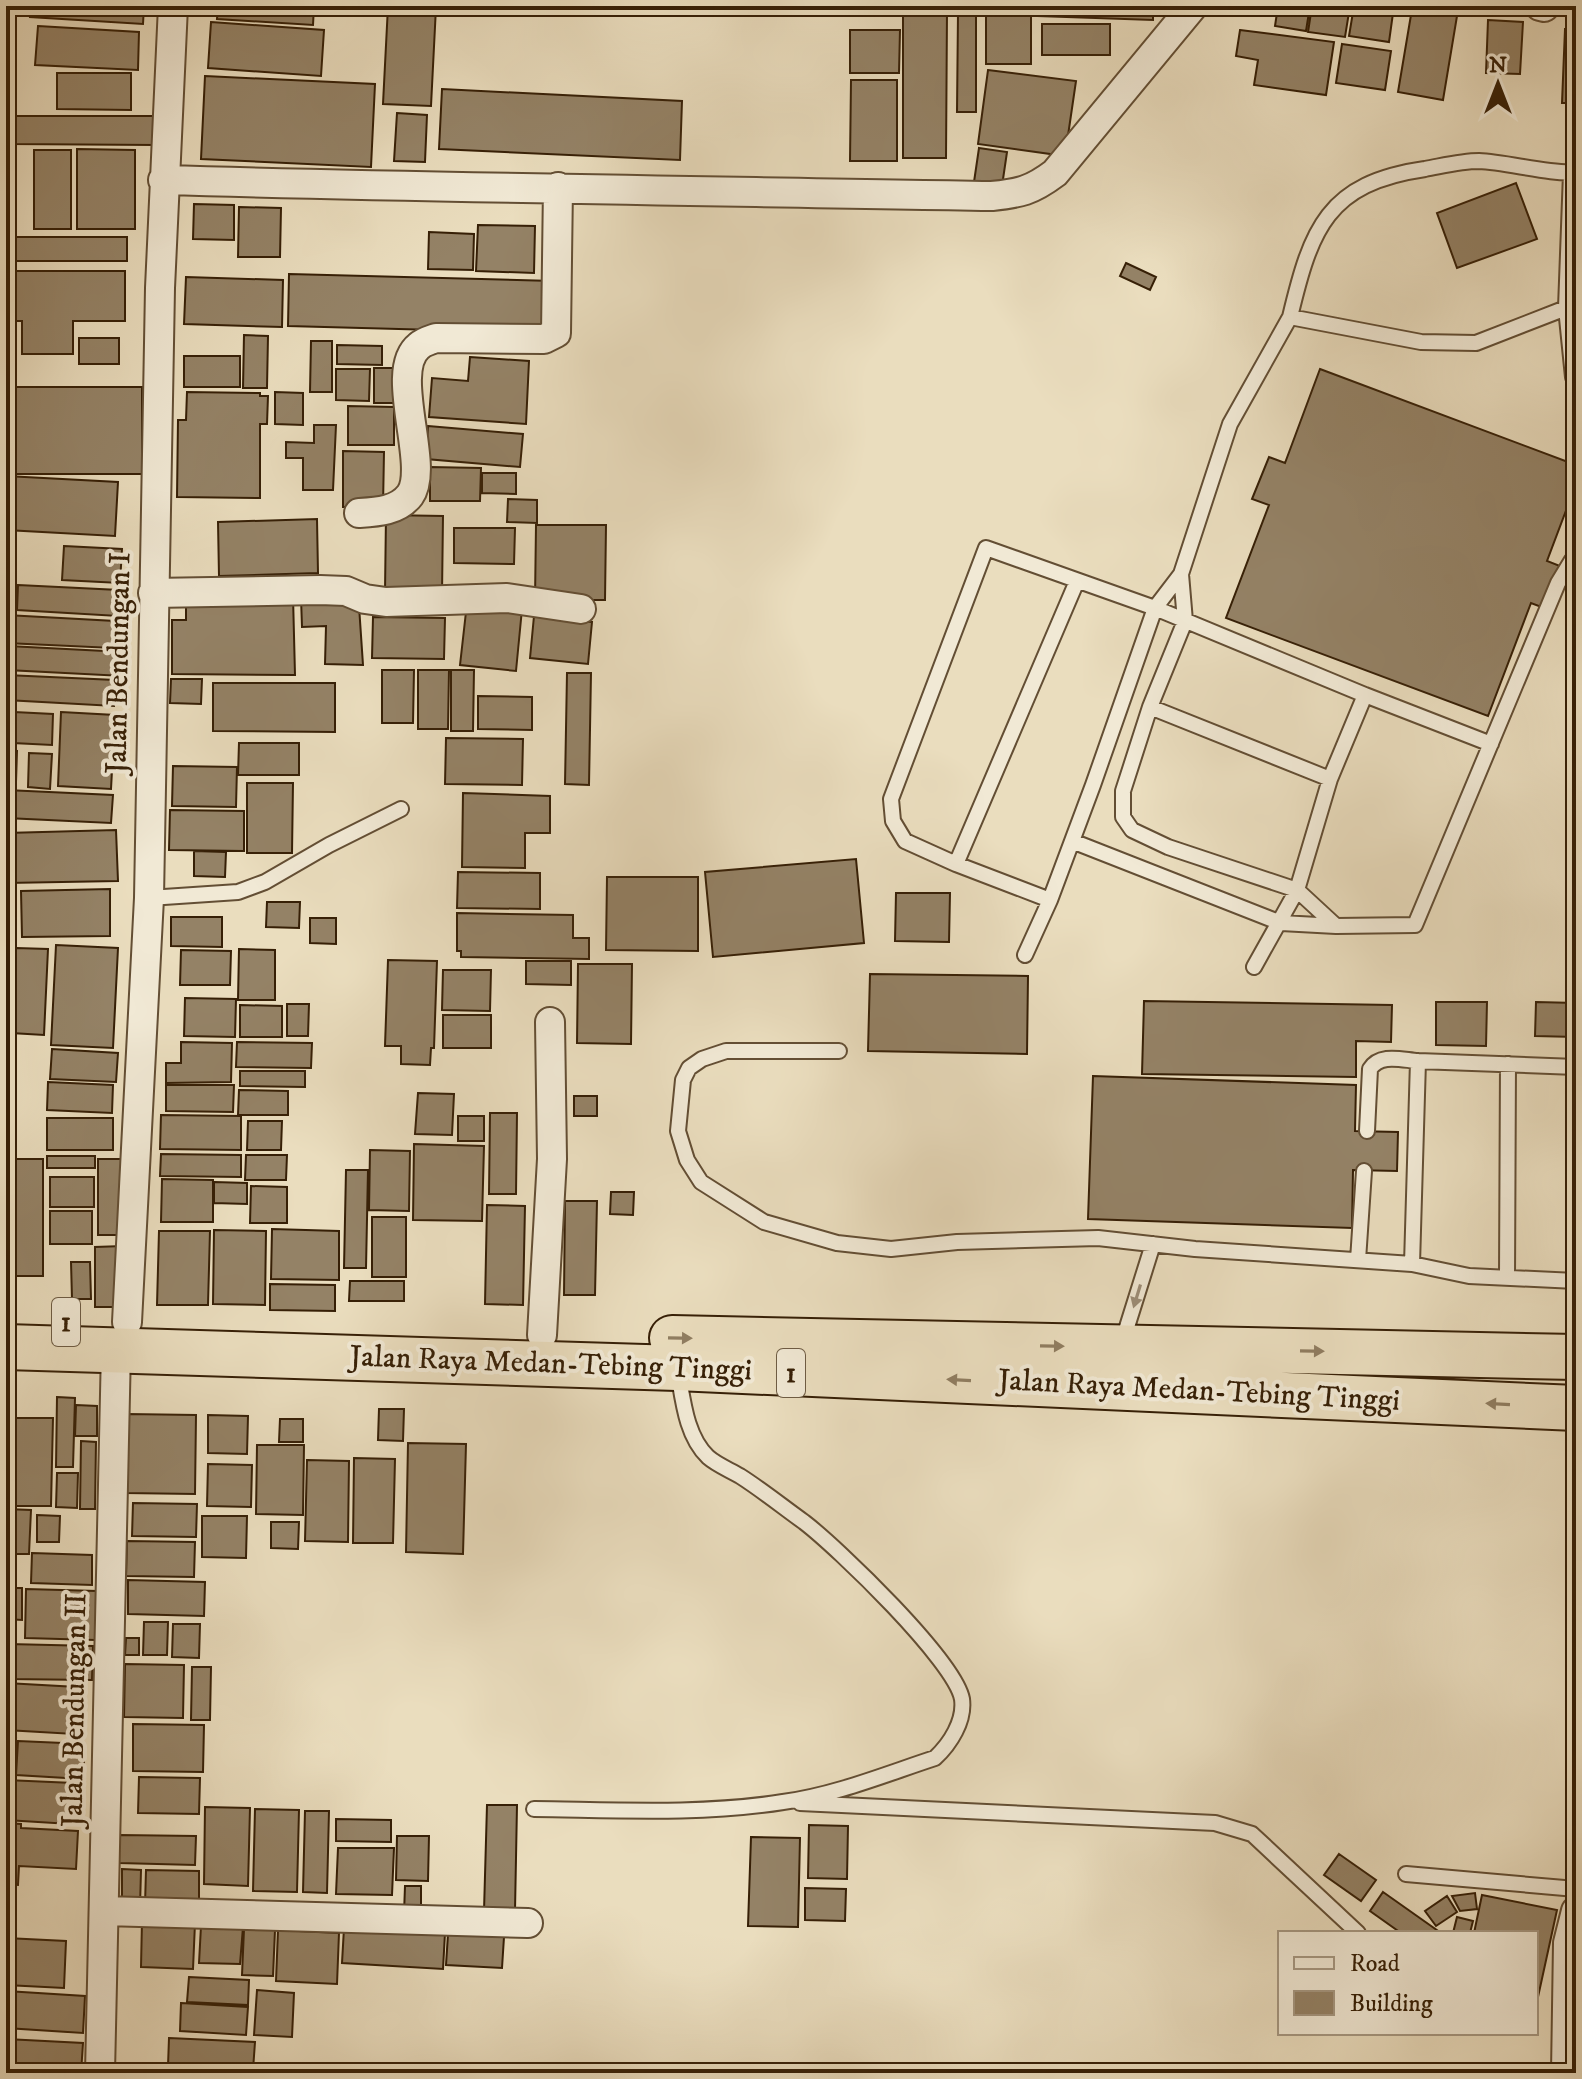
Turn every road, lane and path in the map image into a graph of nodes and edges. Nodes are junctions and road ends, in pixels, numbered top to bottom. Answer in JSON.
{"nodes":[{"id":1,"x":173,"y":6,"type":"edge"},
{"id":2,"x":1193,"y":6,"type":"edge"},
{"id":3,"x":1574,"y":173,"type":"edge"},
{"id":4,"x":163,"y":180,"type":"junction"},
{"id":5,"x":558,"y":187,"type":"junction"},
{"id":6,"x":1566,"y":308,"type":"junction"},
{"id":7,"x":1290,"y":317,"type":"junction"},
{"id":8,"x":1576,"y":382,"type":"edge"},
{"id":9,"x":359,"y":513,"type":"dead end"},
{"id":10,"x":1572,"y":560,"type":"dead end"},
{"id":11,"x":1181,"y":574,"type":"junction"},
{"id":12,"x":1077,"y":581,"type":"junction"},
{"id":13,"x":153,"y":593,"type":"junction"},
{"id":14,"x":1155,"y":608,"type":"junction"},
{"id":15,"x":581,"y":609,"type":"dead end"},
{"id":16,"x":1185,"y":621,"type":"junction"},
{"id":17,"x":1365,"y":695,"type":"junction"},
{"id":18,"x":1150,"y":707,"type":"junction"},
{"id":19,"x":1491,"y":744,"type":"junction"},
{"id":20,"x":1330,"y":779,"type":"junction"},
{"id":21,"x":401,"y":809,"type":"dead end"},
{"id":22,"x":1072,"y":841,"type":"junction"},
{"id":23,"x":956,"y":864,"type":"junction"},
{"id":24,"x":1297,"y":890,"type":"junction"},
{"id":25,"x":149,"y":898,"type":"junction"},
{"id":26,"x":1050,"y":900,"type":"junction"},
{"id":27,"x":1281,"y":923,"type":"junction"},
{"id":28,"x":1336,"y":926,"type":"junction"},
{"id":29,"x":1025,"y":955,"type":"dead end"},
{"id":30,"x":1254,"y":967,"type":"dead end"},
{"id":31,"x":550,"y":1022,"type":"dead end"},
{"id":32,"x":839,"y":1051,"type":"dead end"},
{"id":33,"x":1418,"y":1061,"type":"junction"},
{"id":34,"x":1508,"y":1064,"type":"junction"},
{"id":35,"x":1576,"y":1067,"type":"edge"},
{"id":36,"x":1367,"y":1131,"type":"dead end"},
{"id":37,"x":1364,"y":1171,"type":"dead end"},
{"id":38,"x":1153,"y":1244,"type":"junction"},
{"id":39,"x":1358,"y":1260,"type":"junction"},
{"id":40,"x":1412,"y":1264,"type":"junction"},
{"id":41,"x":1507,"y":1278,"type":"junction"},
{"id":42,"x":1576,"y":1281,"type":"edge"},
{"id":43,"x":6,"y":1321,"type":"edge"},
{"id":44,"x":122,"y":1335,"type":"junction"},
{"id":45,"x":542,"y":1335,"type":"junction"},
{"id":46,"x":6,"y":1347,"type":"edge"},
{"id":47,"x":1121,"y":1347,"type":"junction"},
{"id":48,"x":1576,"y":1357,"type":"edge"},
{"id":49,"x":677,"y":1368,"type":"junction"},
{"id":50,"x":1576,"y":1408,"type":"edge"},
{"id":51,"x":784,"y":1802,"type":"junction"},
{"id":52,"x":534,"y":1809,"type":"dead end"},
{"id":53,"x":1406,"y":1874,"type":"dead end"},
{"id":54,"x":1576,"y":1889,"type":"edge"},
{"id":55,"x":104,"y":1911,"type":"junction"},
{"id":56,"x":1576,"y":1911,"type":"edge"},
{"id":57,"x":528,"y":1923,"type":"dead end"},
{"id":58,"x":1356,"y":1931,"type":"edge"},
{"id":59,"x":100,"y":2073,"type":"edge"},
{"id":60,"x":1566,"y":2073,"type":"edge"}],
"edges":[{"from":1,"to":4,"type":"street","name":"Jalan Bendungan I"},
{"from":2,"to":5,"type":"street"},
{"from":3,"to":6,"type":"lane"},
{"from":3,"to":7,"type":"lane"},
{"from":4,"to":5,"type":"street"},
{"from":4,"to":13,"type":"street","name":"Jalan Bendungan I"},
{"from":5,"to":9,"type":"street"},
{"from":6,"to":7,"type":"lane"},
{"from":6,"to":8,"type":"lane"},
{"from":7,"to":11,"type":"lane"},
{"from":10,"to":19,"type":"lane"},
{"from":11,"to":14,"type":"lane"},
{"from":11,"to":16,"type":"lane"},
{"from":12,"to":14,"type":"lane"},
{"from":12,"to":23,"type":"lane"},
{"from":12,"to":23,"type":"lane"},
{"from":13,"to":15,"type":"street"},
{"from":13,"to":25,"type":"street","name":"Jalan Bendungan I"},
{"from":14,"to":16,"type":"lane"},
{"from":14,"to":22,"type":"lane"},
{"from":16,"to":17,"type":"lane"},
{"from":16,"to":18,"type":"lane"},
{"from":17,"to":19,"type":"lane"},
{"from":17,"to":20,"type":"lane"},
{"from":18,"to":20,"type":"lane"},
{"from":18,"to":24,"type":"lane"},
{"from":19,"to":28,"type":"lane"},
{"from":20,"to":24,"type":"lane"},
{"from":21,"to":25,"type":"lane"},
{"from":22,"to":26,"type":"lane"},
{"from":22,"to":27,"type":"lane"},
{"from":23,"to":26,"type":"lane"},
{"from":24,"to":27,"type":"lane"},
{"from":24,"to":28,"type":"lane"},
{"from":25,"to":44,"type":"street","name":"Jalan Bendungan I"},
{"from":26,"to":29,"type":"lane"},
{"from":27,"to":28,"type":"lane"},
{"from":27,"to":30,"type":"lane"},
{"from":31,"to":45,"type":"street"},
{"from":32,"to":38,"type":"lane"},
{"from":33,"to":34,"type":"lane"},
{"from":33,"to":36,"type":"lane"},
{"from":33,"to":40,"type":"lane"},
{"from":34,"to":35,"type":"lane"},
{"from":34,"to":41,"type":"lane"},
{"from":37,"to":39,"type":"lane"},
{"from":38,"to":39,"type":"lane"},
{"from":38,"to":47,"type":"lane","one_way":true},
{"from":39,"to":40,"type":"lane"},
{"from":40,"to":41,"type":"lane"},
{"from":41,"to":42,"type":"lane"},
{"from":43,"to":44,"type":"highway","name":"Jalan Raya Medan-Tebing Tinggi","number":"1"},
{"from":44,"to":45,"type":"highway","name":"Jalan Raya Medan-Tebing Tinggi","number":"1"},
{"from":44,"to":46,"type":"highway","name":"Jalan Raya Medan-Tebing Tinggi","number":"1"},
{"from":44,"to":49,"type":"highway","name":"Jalan Raya Medan-Tebing Tinggi","number":"1"},
{"from":44,"to":55,"type":"street","name":"Jalan Bendungan II"},
{"from":45,"to":47,"type":"highway","name":"Jalan Raya Medan-Tebing Tinggi","number":"1","one_way":true},
{"from":47,"to":48,"type":"highway","name":"Jalan Raya Medan-Tebing Tinggi","number":"1","one_way":true},
{"from":50,"to":49,"type":"highway","name":"Jalan Raya Medan-Tebing Tinggi","number":"1","one_way":true},
{"from":49,"to":51,"type":"lane"},
{"from":51,"to":52,"type":"lane"},
{"from":51,"to":58,"type":"lane"},
{"from":53,"to":54,"type":"lane"},
{"from":55,"to":57,"type":"street"},
{"from":55,"to":59,"type":"street","name":"Jalan Bendungan II"},
{"from":56,"to":60,"type":"street"}]}
